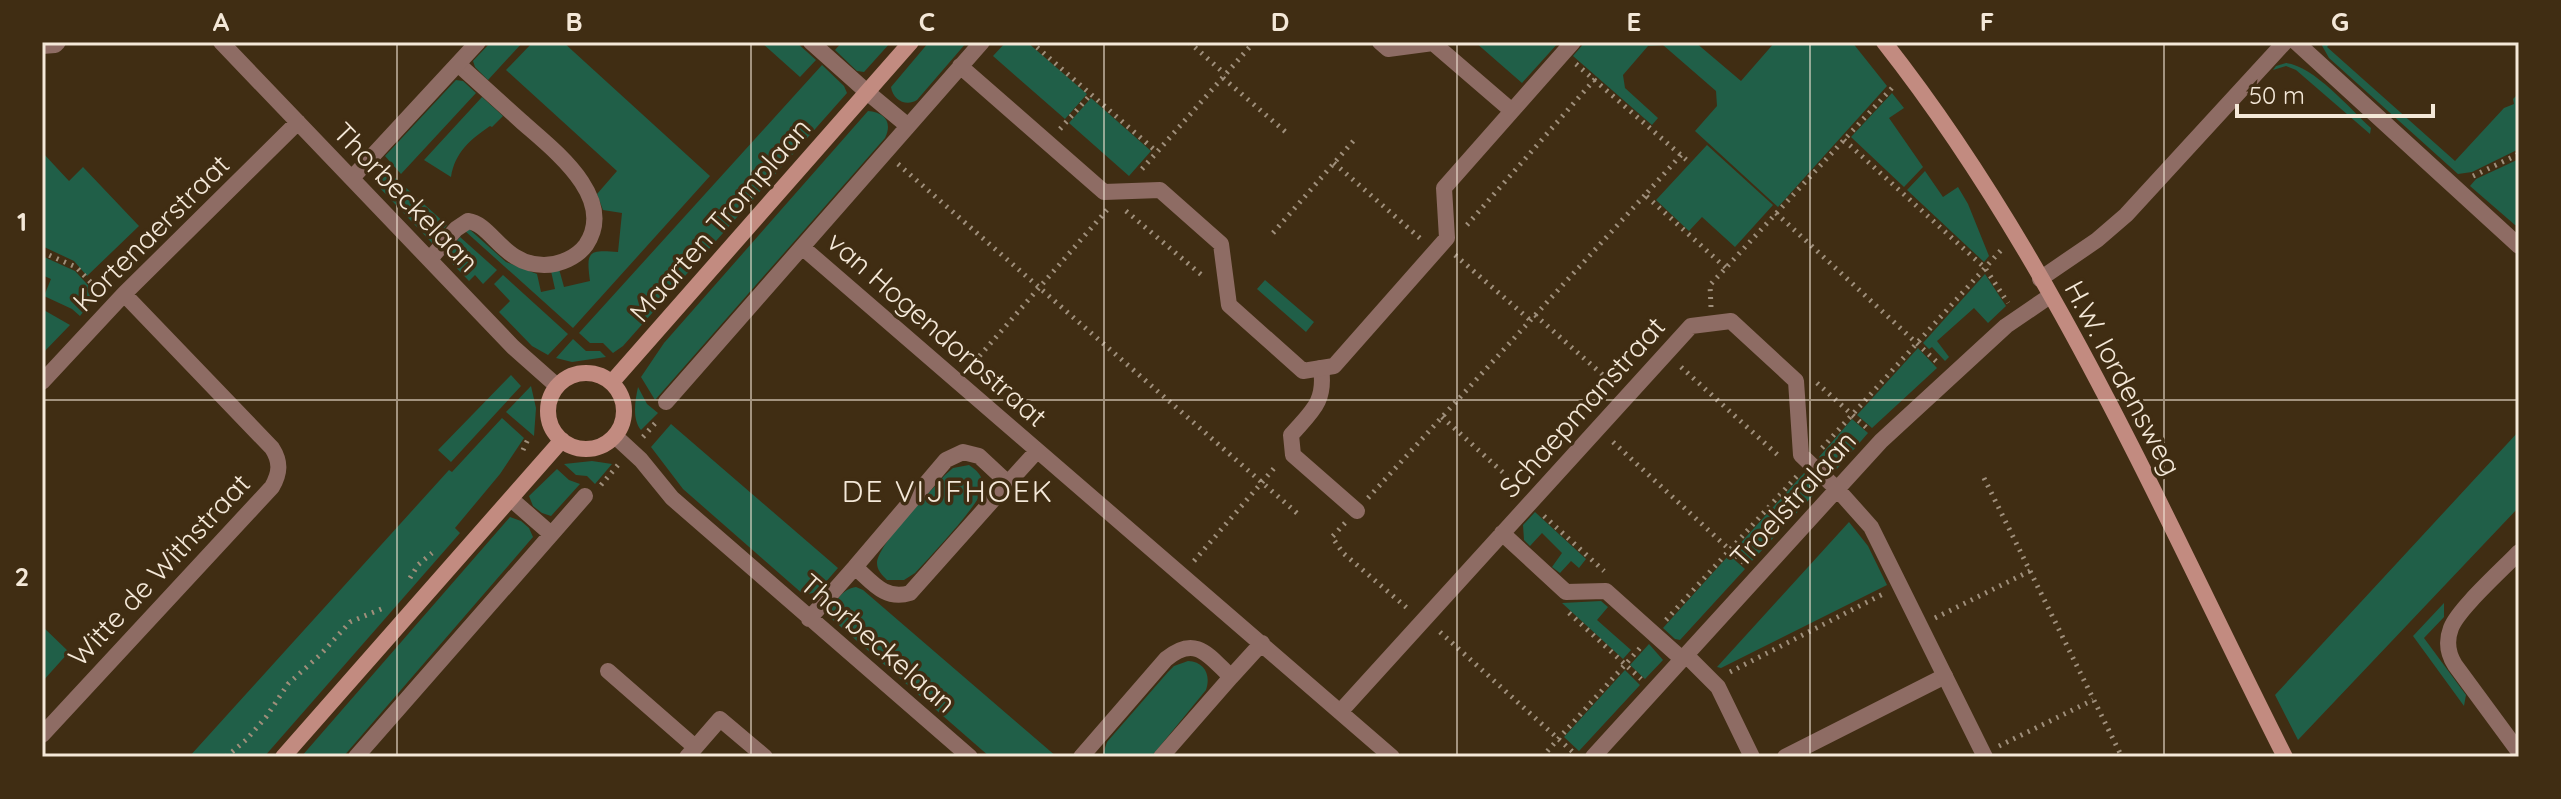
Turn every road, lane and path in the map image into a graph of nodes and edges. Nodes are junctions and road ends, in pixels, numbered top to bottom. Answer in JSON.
{"nodes":[{"id":1,"x":58,"y":42,"type":"edge"},
{"id":2,"x":221,"y":42,"type":"edge"},
{"id":3,"x":478,"y":42,"type":"edge"},
{"id":4,"x":811,"y":42,"type":"edge"},
{"id":5,"x":911,"y":42,"type":"edge"},
{"id":6,"x":982,"y":42,"type":"edge"},
{"id":7,"x":1031,"y":42,"type":"edge"},
{"id":8,"x":1189,"y":42,"type":"edge"},
{"id":9,"x":1380,"y":42,"type":"edge"},
{"id":10,"x":1884,"y":42,"type":"edge"},
{"id":11,"x":2285,"y":42,"type":"edge"},
{"id":12,"x":2296,"y":42,"type":"edge"},
{"id":13,"x":42,"y":46,"type":"edge"},
{"id":14,"x":1568,"y":48,"type":"edge"},
{"id":15,"x":458,"y":64,"type":"junction"},
{"id":16,"x":960,"y":66,"type":"junction"},
{"id":17,"x":1907,"y":71,"type":"junction"},
{"id":18,"x":1595,"y":79,"type":"junction"},
{"id":19,"x":867,"y":92,"type":"junction"},
{"id":20,"x":1091,"y":94,"type":"junction"},
{"id":21,"x":1512,"y":111,"type":"junction"},
{"id":22,"x":298,"y":122,"type":"junction"},
{"id":23,"x":908,"y":126,"type":"junction"},
{"id":24,"x":1288,"y":134,"type":"dead end"},
{"id":25,"x":1355,"y":139,"type":"dead end"},
{"id":26,"x":1844,"y":140,"type":"junction"},
{"id":27,"x":1048,"y":143,"type":"junction"},
{"id":28,"x":885,"y":152,"type":"junction"},
{"id":29,"x":1158,"y":152,"type":"dead end"},
{"id":30,"x":2519,"y":154,"type":"edge"},
{"id":31,"x":1681,"y":155,"type":"junction"},
{"id":32,"x":1334,"y":163,"type":"junction"},
{"id":33,"x":1690,"y":163,"type":"dead end"},
{"id":34,"x":352,"y":178,"type":"junction"},
{"id":35,"x":2453,"y":186,"type":"junction"},
{"id":36,"x":1104,"y":192,"type":"junction"},
{"id":37,"x":1645,"y":195,"type":"junction"},
{"id":38,"x":1776,"y":213,"type":"junction"},
{"id":39,"x":1273,"y":233,"type":"dead end"},
{"id":40,"x":2015,"y":236,"type":"junction"},
{"id":41,"x":1441,"y":244,"type":"junction"},
{"id":42,"x":2519,"y":246,"type":"edge"},
{"id":43,"x":802,"y":247,"type":"junction"},
{"id":44,"x":42,"y":252,"type":"edge"},
{"id":45,"x":430,"y":259,"type":"junction"},
{"id":46,"x":1726,"y":268,"type":"junction"},
{"id":47,"x":1985,"y":268,"type":"junction"},
{"id":48,"x":2040,"y":279,"type":"junction"},
{"id":49,"x":2050,"y":296,"type":"junction"},
{"id":50,"x":1228,"y":298,"type":"junction"},
{"id":51,"x":118,"y":300,"type":"junction"},
{"id":52,"x":1533,"y":317,"type":"junction"},
{"id":53,"x":2018,"y":318,"type":"junction"},
{"id":54,"x":1711,"y":324,"type":"junction"},
{"id":55,"x":1918,"y":343,"type":"junction"},
{"id":56,"x":1666,"y":353,"type":"junction"},
{"id":57,"x":1321,"y":368,"type":"junction"},
{"id":58,"x":1950,"y":376,"type":"junction"},
{"id":59,"x":1796,"y":381,"type":"junction"},
{"id":60,"x":42,"y":382,"type":"edge"},
{"id":61,"x":612,"y":382,"type":"junction"},
{"id":62,"x":557,"y":386,"type":"junction"},
{"id":63,"x":1626,"y":396,"type":"junction"},
{"id":64,"x":666,"y":402,"type":"dead end"},
{"id":65,"x":1852,"y":415,"type":"junction"},
{"id":66,"x":1442,"y":417,"type":"junction"},
{"id":67,"x":1597,"y":428,"type":"junction"},
{"id":68,"x":615,"y":436,"type":"junction"},
{"id":69,"x":562,"y":440,"type":"junction"},
{"id":70,"x":1881,"y":441,"type":"junction"},
{"id":71,"x":1037,"y":451,"type":"junction"},
{"id":72,"x":1293,"y":455,"type":"junction"},
{"id":73,"x":1804,"y":468,"type":"junction"},
{"id":74,"x":1984,"y":478,"type":"dead end"},
{"id":75,"x":1262,"y":482,"type":"junction"},
{"id":76,"x":1008,"y":483,"type":"junction"},
{"id":77,"x":1838,"y":490,"type":"junction"},
{"id":78,"x":585,"y":496,"type":"dead end"},
{"id":79,"x":511,"y":499,"type":"junction"},
{"id":80,"x":1531,"y":501,"type":"junction"},
{"id":81,"x":1357,"y":511,"type":"junction"},
{"id":82,"x":1298,"y":514,"type":"dead end"},
{"id":83,"x":1502,"y":533,"type":"junction"},
{"id":84,"x":551,"y":534,"type":"junction"},
{"id":85,"x":437,"y":550,"type":"dead end"},
{"id":86,"x":1730,"y":550,"type":"junction"},
{"id":87,"x":2519,"y":552,"type":"edge"},
{"id":88,"x":855,"y":567,"type":"junction"},
{"id":89,"x":2030,"y":571,"type":"junction"},
{"id":90,"x":1182,"y":575,"type":"junction"},
{"id":91,"x":1759,"y":576,"type":"junction"},
{"id":92,"x":409,"y":579,"type":"dead end"},
{"id":93,"x":1559,"y":585,"type":"junction"},
{"id":94,"x":1900,"y":585,"type":"junction"},
{"id":95,"x":1615,"y":600,"type":"junction"},
{"id":96,"x":390,"y":605,"type":"dead end"},
{"id":97,"x":809,"y":619,"type":"junction"},
{"id":98,"x":1422,"y":621,"type":"junction"},
{"id":99,"x":1920,"y":625,"type":"junction"},
{"id":100,"x":1653,"y":634,"type":"junction"},
{"id":101,"x":1262,"y":643,"type":"junction"},
{"id":102,"x":1684,"y":657,"type":"junction"},
{"id":103,"x":1625,"y":665,"type":"junction"},
{"id":104,"x":608,"y":671,"type":"dead end"},
{"id":105,"x":1945,"y":676,"type":"junction"},
{"id":106,"x":1231,"y":677,"type":"junction"},
{"id":107,"x":1712,"y":681,"type":"junction"},
{"id":108,"x":1653,"y":691,"type":"junction"},
{"id":109,"x":2093,"y":700,"type":"junction"},
{"id":110,"x":1340,"y":712,"type":"junction"},
{"id":111,"x":42,"y":735,"type":"edge"},
{"id":112,"x":1558,"y":739,"type":"junction"},
{"id":113,"x":691,"y":752,"type":"edge"},
{"id":114,"x":2519,"y":752,"type":"edge"},
{"id":115,"x":1984,"y":755,"type":"edge"},
{"id":116,"x":226,"y":757,"type":"edge"},
{"id":117,"x":283,"y":757,"type":"edge"},
{"id":118,"x":356,"y":757,"type":"edge"},
{"id":119,"x":765,"y":757,"type":"edge"},
{"id":120,"x":970,"y":757,"type":"edge"},
{"id":121,"x":1081,"y":757,"type":"edge"},
{"id":122,"x":1161,"y":757,"type":"edge"},
{"id":123,"x":1392,"y":757,"type":"edge"},
{"id":124,"x":1542,"y":757,"type":"edge"},
{"id":125,"x":1579,"y":757,"type":"edge"},
{"id":126,"x":1593,"y":757,"type":"edge"},
{"id":127,"x":1752,"y":757,"type":"edge"},
{"id":128,"x":1785,"y":757,"type":"edge"},
{"id":129,"x":2122,"y":757,"type":"edge"},
{"id":130,"x":2285,"y":757,"type":"edge"}],
"edges":[{"from":1,"to":13,"type":"street"},
{"from":2,"to":22,"type":"street","name":"Thorbeckelaan"},
{"from":3,"to":15,"type":"street"},
{"from":4,"to":19,"type":"street"},
{"from":5,"to":19,"type":"street","name":"Maarten Tromplaan"},
{"from":6,"to":16,"type":"street"},
{"from":7,"to":20,"type":"path"},
{"from":8,"to":24,"type":"path"},
{"from":9,"to":21,"type":"street"},
{"from":10,"to":17,"type":"street","name":"H.W. Iordensweg"},
{"from":11,"to":48,"type":"street"},
{"from":12,"to":35,"type":"street"},
{"from":14,"to":18,"type":"path"},
{"from":14,"to":21,"type":"street"},
{"from":15,"to":34,"type":"street"},
{"from":15,"to":45,"type":"street"},
{"from":16,"to":23,"type":"street"},
{"from":16,"to":27,"type":"street"},
{"from":17,"to":26,"type":"path"},
{"from":17,"to":40,"type":"street","name":"H.W. Iordensweg"},
{"from":18,"to":31,"type":"path"},
{"from":18,"to":41,"type":"path"},
{"from":19,"to":23,"type":"street"},
{"from":19,"to":61,"type":"street","name":"Maarten Tromplaan"},
{"from":20,"to":27,"type":"path"},
{"from":20,"to":29,"type":"path"},
{"from":21,"to":41,"type":"street"},
{"from":22,"to":34,"type":"street","name":"Thorbeckelaan"},
{"from":22,"to":51,"type":"street","name":"Kortenaerstraat"},
{"from":23,"to":28,"type":"street"},
{"from":25,"to":32,"type":"path"},
{"from":26,"to":38,"type":"path"},
{"from":26,"to":47,"type":"path"},
{"from":27,"to":36,"type":"street"},
{"from":28,"to":43,"type":"street"},
{"from":28,"to":75,"type":"path"},
{"from":30,"to":35,"type":"path"},
{"from":31,"to":33,"type":"path"},
{"from":31,"to":37,"type":"path"},
{"from":32,"to":39,"type":"path"},
{"from":32,"to":41,"type":"path"},
{"from":34,"to":45,"type":"street","name":"Thorbeckelaan"},
{"from":35,"to":42,"type":"street"},
{"from":36,"to":50,"type":"path"},
{"from":36,"to":50,"type":"street"},
{"from":37,"to":46,"type":"path"},
{"from":37,"to":52,"type":"path"},
{"from":38,"to":46,"type":"path"},
{"from":38,"to":55,"type":"path"},
{"from":40,"to":47,"type":"path"},
{"from":40,"to":48,"type":"street","name":"H.W. Iordensweg"},
{"from":41,"to":52,"type":"path"},
{"from":41,"to":57,"type":"street"},
{"from":43,"to":64,"type":"street"},
{"from":43,"to":71,"type":"street","name":"van Hogendorpstraat"},
{"from":44,"to":51,"type":"path"},
{"from":45,"to":62,"type":"street","name":"Thorbeckelaan"},
{"from":46,"to":54,"type":"path"},
{"from":47,"to":53,"type":"path"},
{"from":47,"to":55,"type":"path"},
{"from":48,"to":49,"type":"street","name":"H.W. Iordensweg"},
{"from":49,"to":53,"type":"street","name":"Troelstralaan"},
{"from":49,"to":130,"type":"street","name":"H.W. Iordensweg"},
{"from":50,"to":57,"type":"street"},
{"from":51,"to":60,"type":"street","name":"Kortenaerstraat"},
{"from":51,"to":111,"type":"street","name":"Witte de Withstraat"},
{"from":52,"to":63,"type":"path"},
{"from":52,"to":66,"type":"path"},
{"from":53,"to":58,"type":"street","name":"Troelstralaan"},
{"from":54,"to":56,"type":"street","name":"Schaepmanstraat"},
{"from":54,"to":59,"type":"street","name":"Schaepmanstraat"},
{"from":55,"to":58,"type":"path"},
{"from":55,"to":65,"type":"path"},
{"from":56,"to":63,"type":"street","name":"Schaepmanstraat"},
{"from":56,"to":73,"type":"path"},
{"from":57,"to":72,"type":"street"},
{"from":58,"to":70,"type":"street","name":"Troelstralaan"},
{"from":59,"to":65,"type":"path"},
{"from":59,"to":73,"type":"street"},
{"from":61,"to":62,"type":"street"},
{"from":61,"to":68,"type":"street"},
{"from":62,"to":69,"type":"street"},
{"from":63,"to":67,"type":"street","name":"Schaepmanstraat"},
{"from":65,"to":70,"type":"path"},
{"from":65,"to":73,"type":"path"},
{"from":66,"to":80,"type":"path"},
{"from":66,"to":81,"type":"path"},
{"from":67,"to":80,"type":"street","name":"Schaepmanstraat"},
{"from":67,"to":86,"type":"path"},
{"from":68,"to":69,"type":"street"},
{"from":68,"to":97,"type":"street","name":"Thorbeckelaan"},
{"from":69,"to":79,"type":"street"},
{"from":70,"to":77,"type":"street","name":"Troelstralaan"},
{"from":71,"to":76,"type":"street","name":"van Hogendorpstraat"},
{"from":71,"to":90,"type":"street","name":"van Hogendorpstraat"},
{"from":72,"to":75,"type":"path"},
{"from":72,"to":81,"type":"street"},
{"from":73,"to":77,"type":"street"},
{"from":73,"to":86,"type":"path"},
{"from":74,"to":89,"type":"path"},
{"from":75,"to":82,"type":"path"},
{"from":75,"to":90,"type":"path"},
{"from":76,"to":88,"type":"street","name":"van Hogendorpstraat"},
{"from":76,"to":88,"type":"street"},
{"from":77,"to":91,"type":"street","name":"Troelstralaan"},
{"from":77,"to":94,"type":"street"},
{"from":78,"to":84,"type":"street"},
{"from":79,"to":84,"type":"street"},
{"from":79,"to":117,"type":"street"},
{"from":80,"to":83,"type":"street","name":"Schaepmanstraat"},
{"from":80,"to":95,"type":"path"},
{"from":81,"to":98,"type":"path"},
{"from":83,"to":93,"type":"street","name":"Schaepmanstraat"},
{"from":83,"to":98,"type":"street","name":"Schaepmanstraat"},
{"from":84,"to":118,"type":"street"},
{"from":85,"to":92,"type":"path"},
{"from":86,"to":91,"type":"path"},
{"from":86,"to":100,"type":"path"},
{"from":87,"to":114,"type":"street"},
{"from":88,"to":97,"type":"street"},
{"from":89,"to":99,"type":"path"},
{"from":89,"to":109,"type":"path"},
{"from":90,"to":101,"type":"street","name":"van Hogendorpstraat"},
{"from":91,"to":102,"type":"street","name":"Troelstralaan"},
{"from":93,"to":95,"type":"street"},
{"from":93,"to":103,"type":"path"},
{"from":94,"to":99,"type":"street"},
{"from":94,"to":107,"type":"path"},
{"from":95,"to":100,"type":"street"},
{"from":96,"to":116,"type":"path"},
{"from":97,"to":120,"type":"street","name":"Thorbeckelaan"},
{"from":98,"to":110,"type":"street","name":"Schaepmanstraat"},
{"from":98,"to":112,"type":"path"},
{"from":99,"to":105,"type":"street"},
{"from":100,"to":102,"type":"street"},
{"from":100,"to":103,"type":"path"},
{"from":101,"to":106,"type":"street"},
{"from":101,"to":110,"type":"street","name":"van Hogendorpstraat"},
{"from":102,"to":107,"type":"street"},
{"from":102,"to":108,"type":"street","name":"Troelstralaan"},
{"from":103,"to":108,"type":"path"},
{"from":103,"to":112,"type":"path"},
{"from":104,"to":113,"type":"street"},
{"from":105,"to":115,"type":"street"},
{"from":105,"to":128,"type":"street"},
{"from":106,"to":121,"type":"street"},
{"from":106,"to":122,"type":"street"},
{"from":107,"to":127,"type":"street"},
{"from":108,"to":126,"type":"street","name":"Troelstralaan"},
{"from":109,"to":115,"type":"path"},
{"from":109,"to":129,"type":"path"},
{"from":110,"to":123,"type":"street","name":"van Hogendorpstraat"},
{"from":112,"to":124,"type":"path"},
{"from":112,"to":125,"type":"path"},
{"from":113,"to":119,"type":"street"}]}
